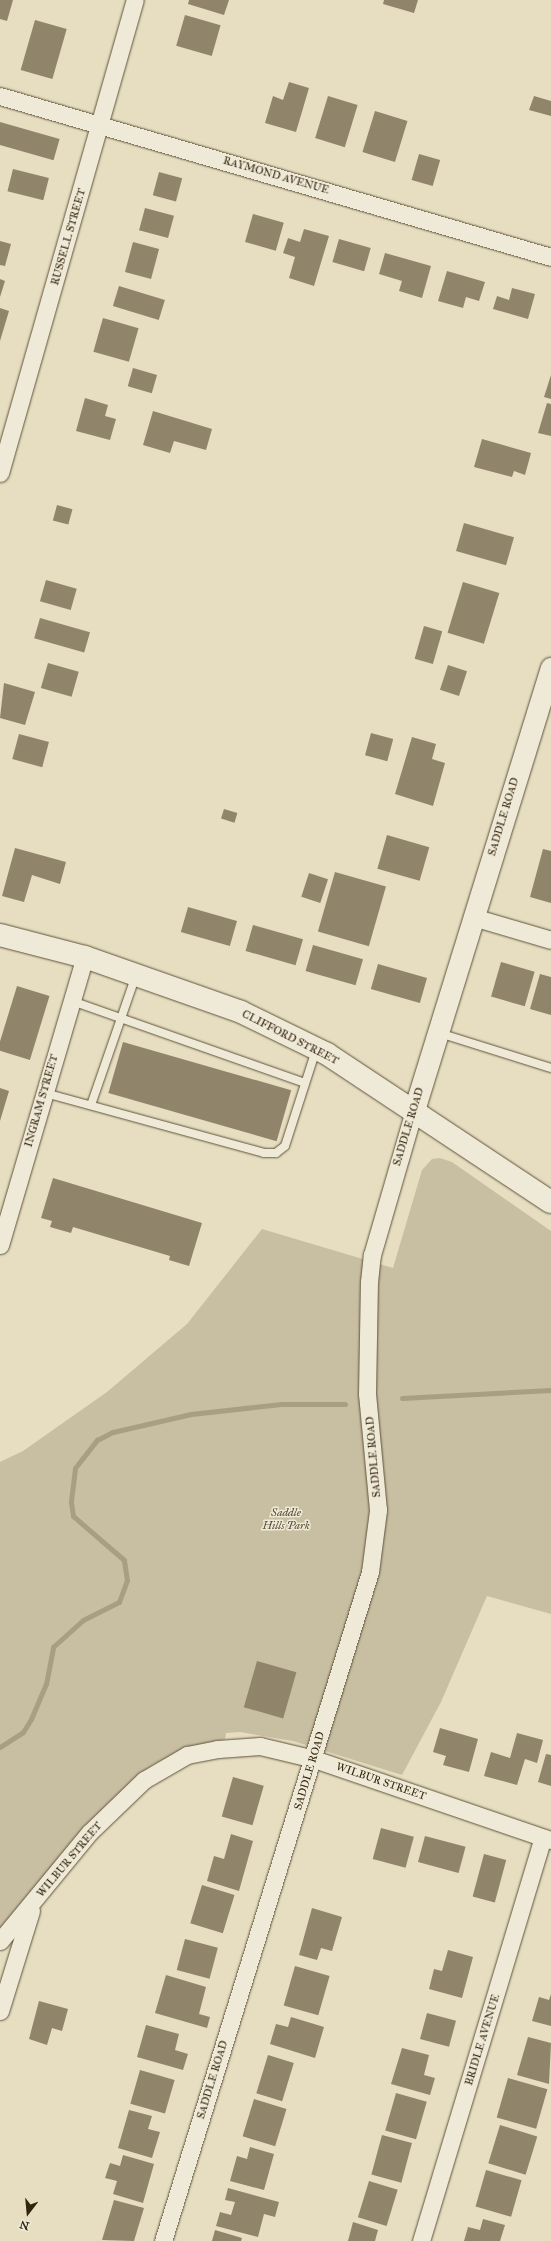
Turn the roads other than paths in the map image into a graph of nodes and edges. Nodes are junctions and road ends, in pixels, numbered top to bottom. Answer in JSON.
{"nodes":[{"id":1,"x":134,"y":0,"type":"edge"},
{"id":2,"x":0,"y":96,"type":"edge"},
{"id":3,"x":100,"y":126,"type":"junction"},
{"id":4,"x":551,"y":257,"type":"edge"},
{"id":5,"x":0,"y":473,"type":"edge"},
{"id":6,"x":551,"y":668,"type":"edge"},
{"id":7,"x":473,"y":917,"type":"junction"},
{"id":8,"x":0,"y":935,"type":"edge"},
{"id":9,"x":551,"y":940,"type":"edge"},
{"id":10,"x":85,"y":957,"type":"junction"},
{"id":11,"x":136,"y":974,"type":"junction"},
{"id":12,"x":72,"y":1002,"type":"junction"},
{"id":13,"x":118,"y":1018,"type":"junction"},
{"id":14,"x":438,"y":1033,"type":"junction"},
{"id":15,"x":316,"y":1049,"type":"junction"},
{"id":16,"x":551,"y":1068,"type":"edge"},
{"id":17,"x":305,"y":1083,"type":"junction"},
{"id":18,"x":45,"y":1093,"type":"junction"},
{"id":19,"x":91,"y":1105,"type":"junction"},
{"id":20,"x":414,"y":1110,"type":"junction"},
{"id":21,"x":551,"y":1202,"type":"edge"},
{"id":22,"x":0,"y":1245,"type":"edge"},
{"id":23,"x":314,"y":1760,"type":"junction"},
{"id":24,"x":547,"y":1839,"type":"edge"},
{"id":25,"x":32,"y":1905,"type":"junction"},
{"id":26,"x":0,"y":1941,"type":"edge"},
{"id":27,"x":0,"y":2011,"type":"edge"},
{"id":28,"x":163,"y":2241,"type":"edge"},
{"id":29,"x":421,"y":2241,"type":"edge"}],
"edges":[{"from":1,"to":3,"type":"street","name":"RUSSELL STREET"},
{"from":2,"to":3,"type":"street","name":"RAYMOND AVENUE"},
{"from":3,"to":4,"type":"street","name":"RAYMOND AVENUE"},
{"from":3,"to":5,"type":"street","name":"RUSSELL STREET"},
{"from":6,"to":7,"type":"street","name":"SADDLE ROAD"},
{"from":7,"to":9,"type":"street"},
{"from":7,"to":14,"type":"street","name":"SADDLE ROAD"},
{"from":8,"to":10,"type":"main road","name":"CLIFFORD STREET"},
{"from":10,"to":11,"type":"main road","name":"CLIFFORD STREET"},
{"from":10,"to":12,"type":"street","name":"INGRAM STREET"},
{"from":11,"to":13,"type":"lane"},
{"from":11,"to":15,"type":"main road","name":"CLIFFORD STREET"},
{"from":12,"to":13,"type":"lane"},
{"from":12,"to":18,"type":"street","name":"INGRAM STREET"},
{"from":13,"to":17,"type":"lane"},
{"from":13,"to":19,"type":"lane"},
{"from":14,"to":16,"type":"lane"},
{"from":14,"to":20,"type":"street","name":"SADDLE ROAD"},
{"from":15,"to":17,"type":"lane"},
{"from":15,"to":20,"type":"main road","name":"CLIFFORD STREET"},
{"from":17,"to":19,"type":"lane"},
{"from":18,"to":19,"type":"lane"},
{"from":18,"to":22,"type":"street","name":"INGRAM STREET"},
{"from":20,"to":21,"type":"main road","name":"CLIFFORD STREET"},
{"from":20,"to":23,"type":"street","name":"SADDLE ROAD"},
{"from":23,"to":24,"type":"street","name":"WILBUR STREET"},
{"from":23,"to":25,"type":"street","name":"WILBUR STREET"},
{"from":23,"to":28,"type":"street","name":"SADDLE ROAD"},
{"from":24,"to":29,"type":"street","name":"BRIDLE AVENUE"},
{"from":25,"to":26,"type":"street","name":"WILBUR STREET"},
{"from":25,"to":27,"type":"street"}]}
